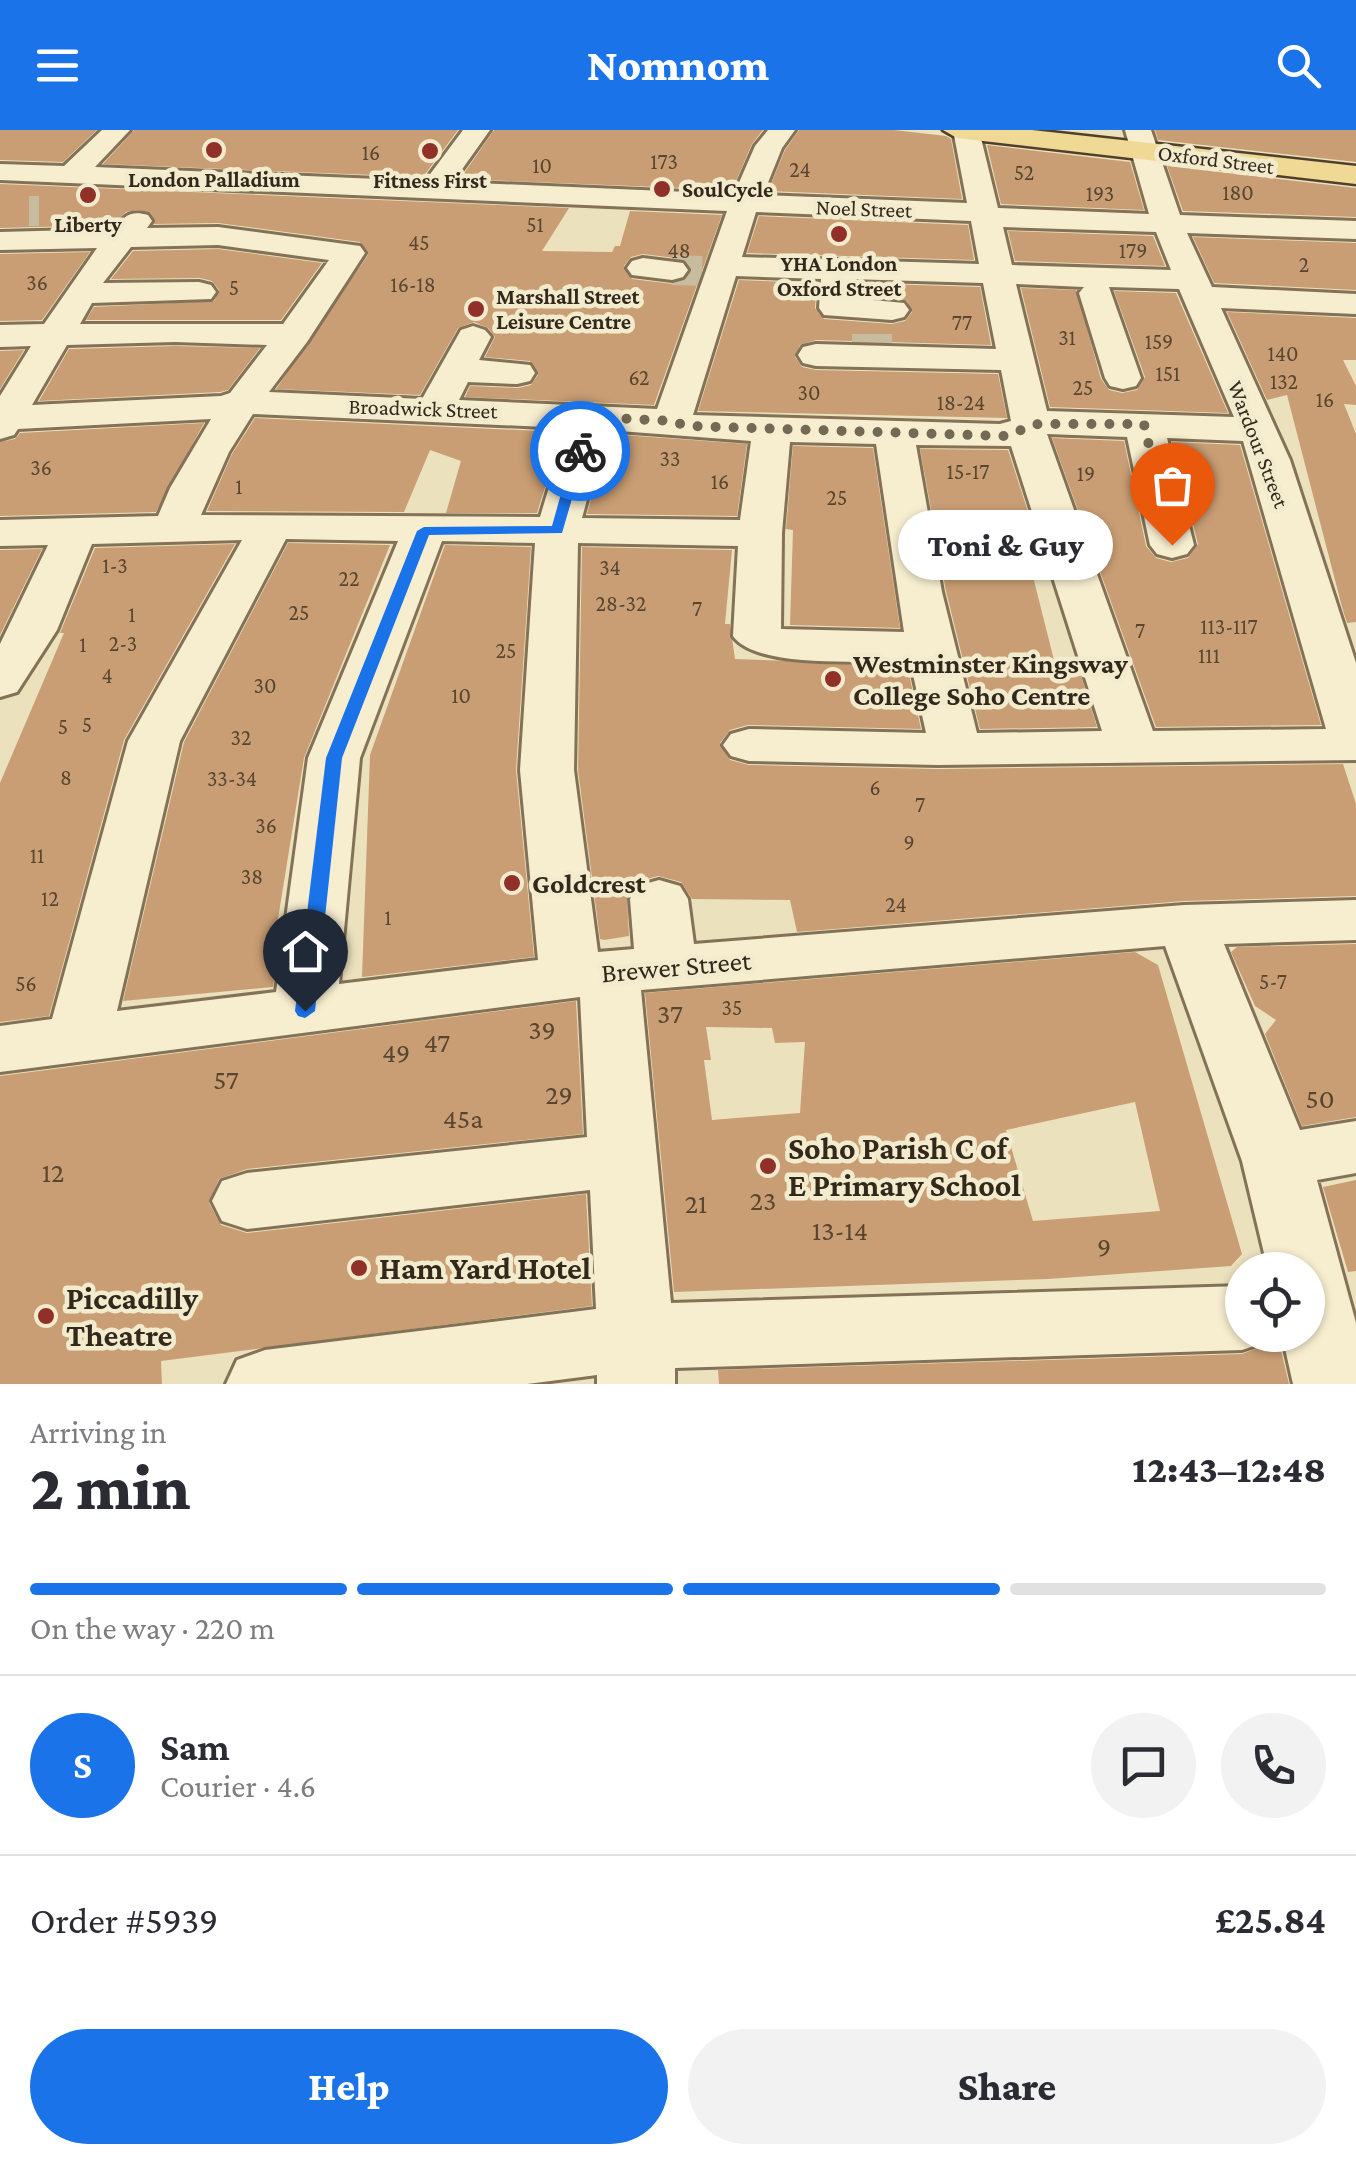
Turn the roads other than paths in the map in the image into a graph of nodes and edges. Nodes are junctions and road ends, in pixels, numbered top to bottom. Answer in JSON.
{"nodes":[{"id":1,"x":116,"y":130,"type":"edge"},
{"id":2,"x":478,"y":130,"type":"edge"},
{"id":3,"x":782,"y":130,"type":"edge"},
{"id":4,"x":957,"y":130,"type":"edge"},
{"id":5,"x":966,"y":130,"type":"edge"},
{"id":6,"x":993,"y":130,"type":"edge"},
{"id":7,"x":1140,"y":142,"type":"edge"},
{"id":8,"x":0,"y":172,"type":"tunnel mouth"},
{"id":9,"x":1356,"y":173,"type":"edge"},
{"id":10,"x":72,"y":174,"type":"junction"},
{"id":11,"x":250,"y":182,"type":"junction"},
{"id":12,"x":434,"y":189,"type":"junction"},
{"id":13,"x":744,"y":204,"type":"junction"},
{"id":14,"x":23,"y":211,"type":"tunnel mouth"},
{"id":15,"x":985,"y":215,"type":"junction"},
{"id":16,"x":1167,"y":223,"type":"junction"},
{"id":17,"x":134,"y":225,"type":"junction"},
{"id":18,"x":1356,"y":230,"type":"edge"},
{"id":19,"x":230,"y":238,"type":"junction"},
{"id":20,"x":0,"y":241,"type":"tunnel mouth"},
{"id":21,"x":693,"y":269,"type":"junction"},
{"id":22,"x":996,"y":275,"type":"junction"},
{"id":23,"x":835,"y":276,"type":"junction"},
{"id":24,"x":206,"y":280,"type":"junction"},
{"id":25,"x":88,"y":282,"type":"junction"},
{"id":26,"x":1093,"y":285,"type":"junction"},
{"id":27,"x":1196,"y":289,"type":"junction"},
{"id":28,"x":1356,"y":304,"type":"edge"},
{"id":29,"x":174,"y":332,"type":"junction"},
{"id":30,"x":876,"y":332,"type":"junction"},
{"id":31,"x":55,"y":334,"type":"junction"},
{"id":32,"x":295,"y":335,"type":"junction"},
{"id":33,"x":0,"y":336,"type":"edge"},
{"id":34,"x":473,"y":337,"type":"dead end"},
{"id":35,"x":816,"y":354,"type":"dead end"},
{"id":36,"x":1017,"y":360,"type":"junction"},
{"id":37,"x":456,"y":370,"type":"junction"},
{"id":38,"x":517,"y":372,"type":"dead end"},
{"id":39,"x":1123,"y":378,"type":"dead end"},
{"id":40,"x":240,"y":402,"type":"junction"},
{"id":41,"x":434,"y":409,"type":"junction"},
{"id":42,"x":5,"y":411,"type":"edge"},
{"id":43,"x":590,"y":417,"type":"junction"},
{"id":44,"x":672,"y":421,"type":"junction"},
{"id":45,"x":1144,"y":424,"type":"junction"},
{"id":46,"x":1031,"y":426,"type":"junction"},
{"id":47,"x":772,"y":430,"type":"junction"},
{"id":48,"x":1257,"y":430,"type":"junction"},
{"id":49,"x":895,"y":433,"type":"junction"},
{"id":50,"x":175,"y":526,"type":"junction"},
{"id":51,"x":271,"y":526,"type":"junction"},
{"id":52,"x":76,"y":530,"type":"junction"},
{"id":53,"x":557,"y":530,"type":"junction"},
{"id":54,"x":424,"y":531,"type":"junction"},
{"id":55,"x":0,"y":533,"type":"edge"},
{"id":56,"x":760,"y":534,"type":"junction"},
{"id":57,"x":1172,"y":545,"type":"dead end"},
{"id":58,"x":928,"y":647,"type":"junction"},
{"id":59,"x":4,"y":667,"type":"edge"},
{"id":60,"x":1356,"y":742,"type":"edge"},
{"id":61,"x":749,"y":745,"type":"dead end"},
{"id":62,"x":955,"y":747,"type":"junction"},
{"id":63,"x":1132,"y":747,"type":"junction"},
{"id":64,"x":658,"y":900,"type":"dead end"},
{"id":65,"x":1356,"y":920,"type":"edge"},
{"id":66,"x":1184,"y":925,"type":"junction"},
{"id":67,"x":615,"y":971,"type":"junction"},
{"id":68,"x":305,"y":1011,"type":"junction"},
{"id":69,"x":79,"y":1039,"type":"junction"},
{"id":70,"x":0,"y":1049,"type":"edge"},
{"id":71,"x":1314,"y":1155,"type":"edge"},
{"id":72,"x":622,"y":1160,"type":"junction"},
{"id":73,"x":247,"y":1202,"type":"dead end"},
{"id":74,"x":1314,"y":1252,"type":"edge"},
{"id":75,"x":1225,"y":1319,"type":"edge"},
{"id":76,"x":636,"y":1361,"type":"edge"},
{"id":77,"x":264,"y":1384,"type":"edge"}],
"edges":[{"from":1,"to":10,"type":"street"},
{"from":2,"to":12,"type":"street"},
{"from":3,"to":13,"type":"street"},
{"from":4,"to":5,"type":"main road","name":"Oxford Street"},
{"from":5,"to":7,"type":"main road","name":"Oxford Street"},
{"from":5,"to":15,"type":"street"},
{"from":6,"to":7,"type":"main road","name":"Oxford Street"},
{"from":7,"to":9,"type":"main road","name":"Oxford Street"},
{"from":7,"to":16,"type":"street","name":"Wardour Street"},
{"from":8,"to":10,"type":"street","name":"Noel Street"},
{"from":10,"to":11,"type":"street","name":"Noel Street"},
{"from":11,"to":12,"type":"street","name":"Noel Street"},
{"from":11,"to":17,"type":"street"},
{"from":12,"to":13,"type":"street","name":"Noel Street"},
{"from":13,"to":15,"type":"street","name":"Noel Street"},
{"from":13,"to":21,"type":"street"},
{"from":14,"to":17,"type":"street"},
{"from":15,"to":16,"type":"street","name":"Noel Street"},
{"from":15,"to":22,"type":"street"},
{"from":16,"to":18,"type":"street","name":"Noel Street"},
{"from":16,"to":27,"type":"street","name":"Wardour Street"},
{"from":17,"to":19,"type":"street"},
{"from":17,"to":20,"type":"street"},
{"from":17,"to":25,"type":"street"},
{"from":19,"to":24,"type":"street"},
{"from":19,"to":32,"type":"street"},
{"from":21,"to":23,"type":"street"},
{"from":21,"to":44,"type":"street"},
{"from":22,"to":23,"type":"street"},
{"from":22,"to":26,"type":"street"},
{"from":22,"to":36,"type":"street"},
{"from":23,"to":30,"type":"street"},
{"from":24,"to":25,"type":"street"},
{"from":24,"to":29,"type":"street"},
{"from":25,"to":31,"type":"street"},
{"from":26,"to":27,"type":"street"},
{"from":26,"to":39,"type":"street"},
{"from":27,"to":28,"type":"street"},
{"from":27,"to":48,"type":"street","name":"Wardour Street"},
{"from":29,"to":31,"type":"street"},
{"from":29,"to":32,"type":"street"},
{"from":30,"to":35,"type":"street"},
{"from":30,"to":36,"type":"street"},
{"from":31,"to":33,"type":"street"},
{"from":31,"to":42,"type":"street"},
{"from":32,"to":40,"type":"street"},
{"from":34,"to":37,"type":"street"},
{"from":36,"to":46,"type":"street"},
{"from":37,"to":38,"type":"street"},
{"from":37,"to":41,"type":"street"},
{"from":40,"to":41,"type":"street","name":"Broadwick Street"},
{"from":40,"to":42,"type":"street","name":"Broadwick Street"},
{"from":40,"to":50,"type":"street"},
{"from":41,"to":43,"type":"street","name":"Broadwick Street"},
{"from":43,"to":44,"type":"street","name":"Broadwick Street"},
{"from":43,"to":53,"type":"street"},
{"from":44,"to":47,"type":"street","name":"Broadwick Street"},
{"from":45,"to":46,"type":"street","name":"Broadwick Street"},
{"from":45,"to":48,"type":"street","name":"Broadwick Street"},
{"from":45,"to":57,"type":"street"},
{"from":46,"to":49,"type":"street","name":"Broadwick Street"},
{"from":46,"to":63,"type":"street"},
{"from":47,"to":49,"type":"street","name":"Broadwick Street"},
{"from":47,"to":56,"type":"street"},
{"from":48,"to":60,"type":"street","name":"Wardour Street"},
{"from":49,"to":58,"type":"street"},
{"from":50,"to":51,"type":"street"},
{"from":50,"to":52,"type":"street"},
{"from":51,"to":54,"type":"street"},
{"from":51,"to":69,"type":"street"},
{"from":52,"to":55,"type":"street"},
{"from":52,"to":59,"type":"street"},
{"from":53,"to":54,"type":"street"},
{"from":53,"to":56,"type":"street"},
{"from":53,"to":67,"type":"street"},
{"from":54,"to":68,"type":"street"},
{"from":56,"to":58,"type":"street"},
{"from":58,"to":62,"type":"street"},
{"from":60,"to":63,"type":"street"},
{"from":61,"to":62,"type":"street"},
{"from":62,"to":63,"type":"street"},
{"from":64,"to":67,"type":"street"},
{"from":65,"to":66,"type":"street","name":"Brewer Street"},
{"from":66,"to":67,"type":"street","name":"Brewer Street"},
{"from":66,"to":71,"type":"street"},
{"from":67,"to":68,"type":"street","name":"Brewer Street"},
{"from":67,"to":72,"type":"street"},
{"from":68,"to":69,"type":"street","name":"Brewer Street"},
{"from":69,"to":70,"type":"street","name":"Brewer Street"},
{"from":71,"to":74,"type":"street"},
{"from":72,"to":73,"type":"street"},
{"from":72,"to":76,"type":"street"},
{"from":75,"to":76,"type":"street"},
{"from":76,"to":77,"type":"street"}]}
